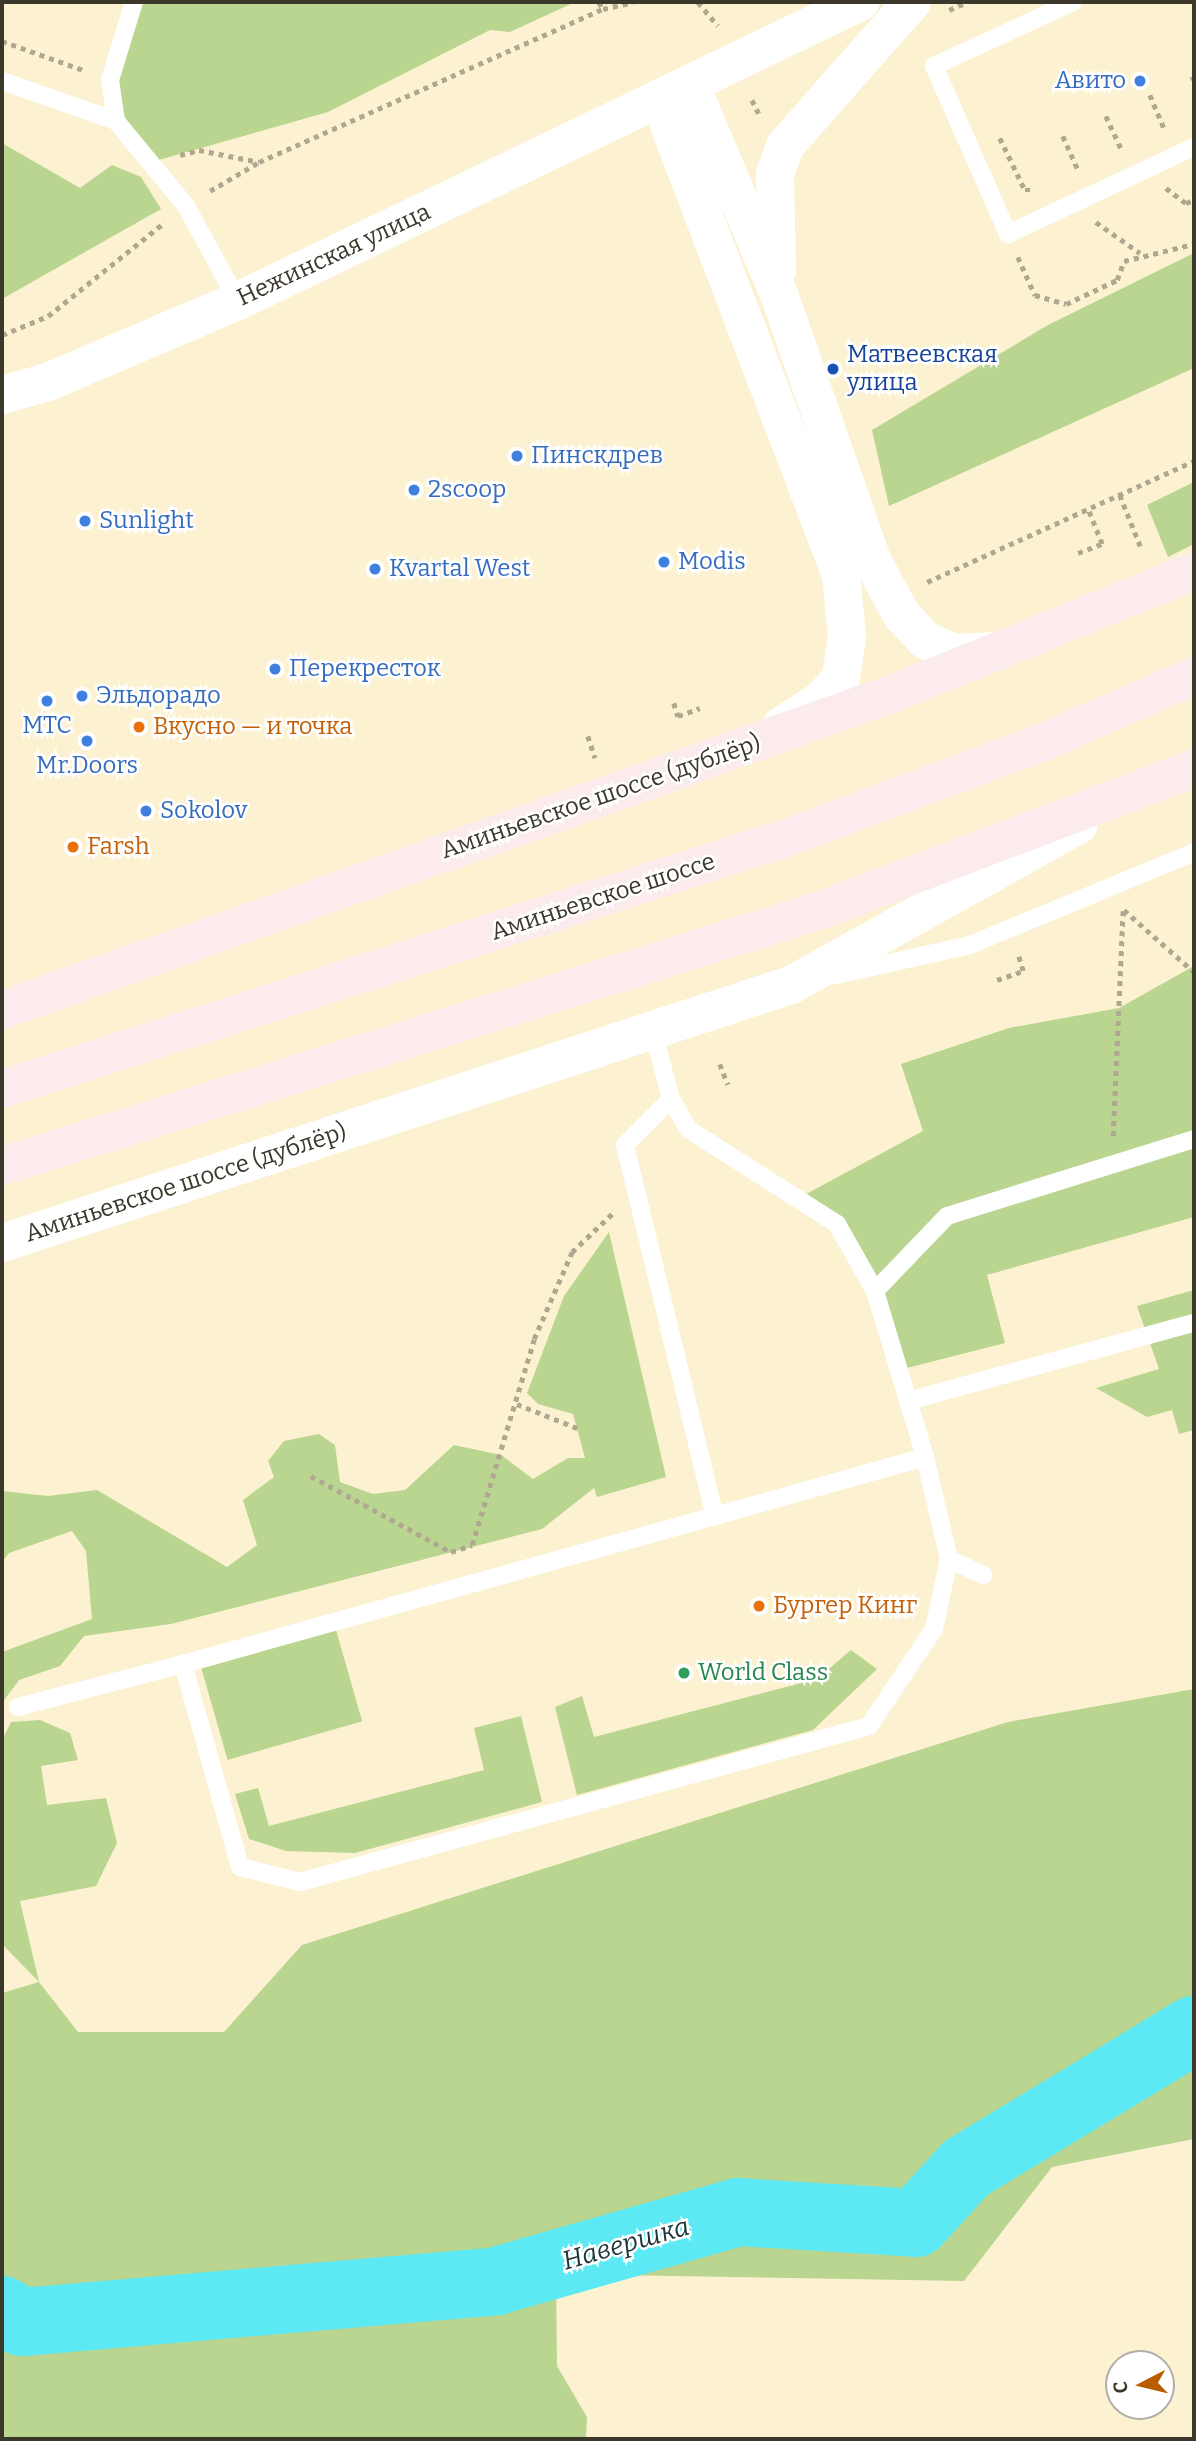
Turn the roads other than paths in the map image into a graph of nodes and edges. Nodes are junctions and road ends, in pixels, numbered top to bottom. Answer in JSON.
{"nodes":[{"id":1,"x":134,"y":2,"type":"edge"},
{"id":2,"x":860,"y":2,"type":"edge"},
{"id":3,"x":912,"y":2,"type":"edge"},
{"id":4,"x":1073,"y":2,"type":"edge"},
{"id":5,"x":2,"y":81,"type":"edge"},
{"id":6,"x":675,"y":91,"type":"junction"},
{"id":7,"x":116,"y":121,"type":"junction"},
{"id":8,"x":1194,"y":147,"type":"edge"},
{"id":9,"x":780,"y":297,"type":"junction"},
{"id":10,"x":238,"y":301,"type":"junction"},
{"id":11,"x":2,"y":395,"type":"edge"},
{"id":12,"x":1194,"y":571,"type":"edge"},
{"id":13,"x":1007,"y":650,"type":"junction"},
{"id":14,"x":1194,"y":676,"type":"edge"},
{"id":15,"x":748,"y":746,"type":"junction"},
{"id":16,"x":1194,"y":768,"type":"edge"},
{"id":17,"x":1138,"y":791,"type":"junction"},
{"id":18,"x":1194,"y":852,"type":"edge"},
{"id":19,"x":791,"y":985,"type":"junction"},
{"id":20,"x":2,"y":1010,"type":"edge"},
{"id":21,"x":653,"y":1031,"type":"junction"},
{"id":22,"x":2,"y":1089,"type":"edge"},
{"id":23,"x":671,"y":1099,"type":"junction"},
{"id":24,"x":1194,"y":1139,"type":"edge"},
{"id":25,"x":2,"y":1166,"type":"edge"},
{"id":26,"x":2,"y":1242,"type":"edge"},
{"id":27,"x":875,"y":1291,"type":"junction"},
{"id":28,"x":1194,"y":1323,"type":"edge"},
{"id":29,"x":908,"y":1401,"type":"junction"},
{"id":30,"x":925,"y":1457,"type":"junction"},
{"id":31,"x":715,"y":1516,"type":"junction"},
{"id":32,"x":949,"y":1559,"type":"junction"},
{"id":33,"x":984,"y":1575,"type":"dead end"},
{"id":34,"x":183,"y":1664,"type":"junction"},
{"id":35,"x":18,"y":1707,"type":"dead end"}],
"edges":[{"from":1,"to":7,"type":"lane"},
{"from":2,"to":6,"type":"street"},
{"from":3,"to":9,"type":"street"},
{"from":4,"to":8,"type":"lane"},
{"from":5,"to":7,"type":"lane"},
{"from":6,"to":9,"type":"street"},
{"from":6,"to":10,"type":"street","name":"Нежинская улица"},
{"from":6,"to":15,"type":"street"},
{"from":7,"to":10,"type":"lane"},
{"from":9,"to":13,"type":"street"},
{"from":10,"to":11,"type":"street","name":"Нежинская улица"},
{"from":12,"to":13,"type":"main road","name":"Аминьевское шоссе (дублёр)"},
{"from":13,"to":15,"type":"main road","name":"Аминьевское шоссе (дублёр)"},
{"from":14,"to":22,"type":"main road","name":"Аминьевское шоссе"},
{"from":15,"to":20,"type":"main road","name":"Аминьевское шоссе (дублёр)"},
{"from":16,"to":17,"type":"main road"},
{"from":17,"to":19,"type":"street","name":"Аминьевское шоссе (дублёр)"},
{"from":17,"to":25,"type":"main road"},
{"from":18,"to":19,"type":"lane"},
{"from":19,"to":21,"type":"street","name":"Аминьевское шоссе (дублёр)"},
{"from":21,"to":23,"type":"lane"},
{"from":21,"to":26,"type":"street","name":"Аминьевское шоссе (дублёр)"},
{"from":23,"to":27,"type":"lane"},
{"from":23,"to":31,"type":"lane"},
{"from":24,"to":27,"type":"lane"},
{"from":27,"to":29,"type":"lane"},
{"from":28,"to":29,"type":"lane"},
{"from":29,"to":30,"type":"lane"},
{"from":30,"to":31,"type":"lane"},
{"from":30,"to":32,"type":"lane"},
{"from":31,"to":34,"type":"lane"},
{"from":32,"to":33,"type":"lane"},
{"from":32,"to":34,"type":"lane"},
{"from":34,"to":35,"type":"lane"}]}
